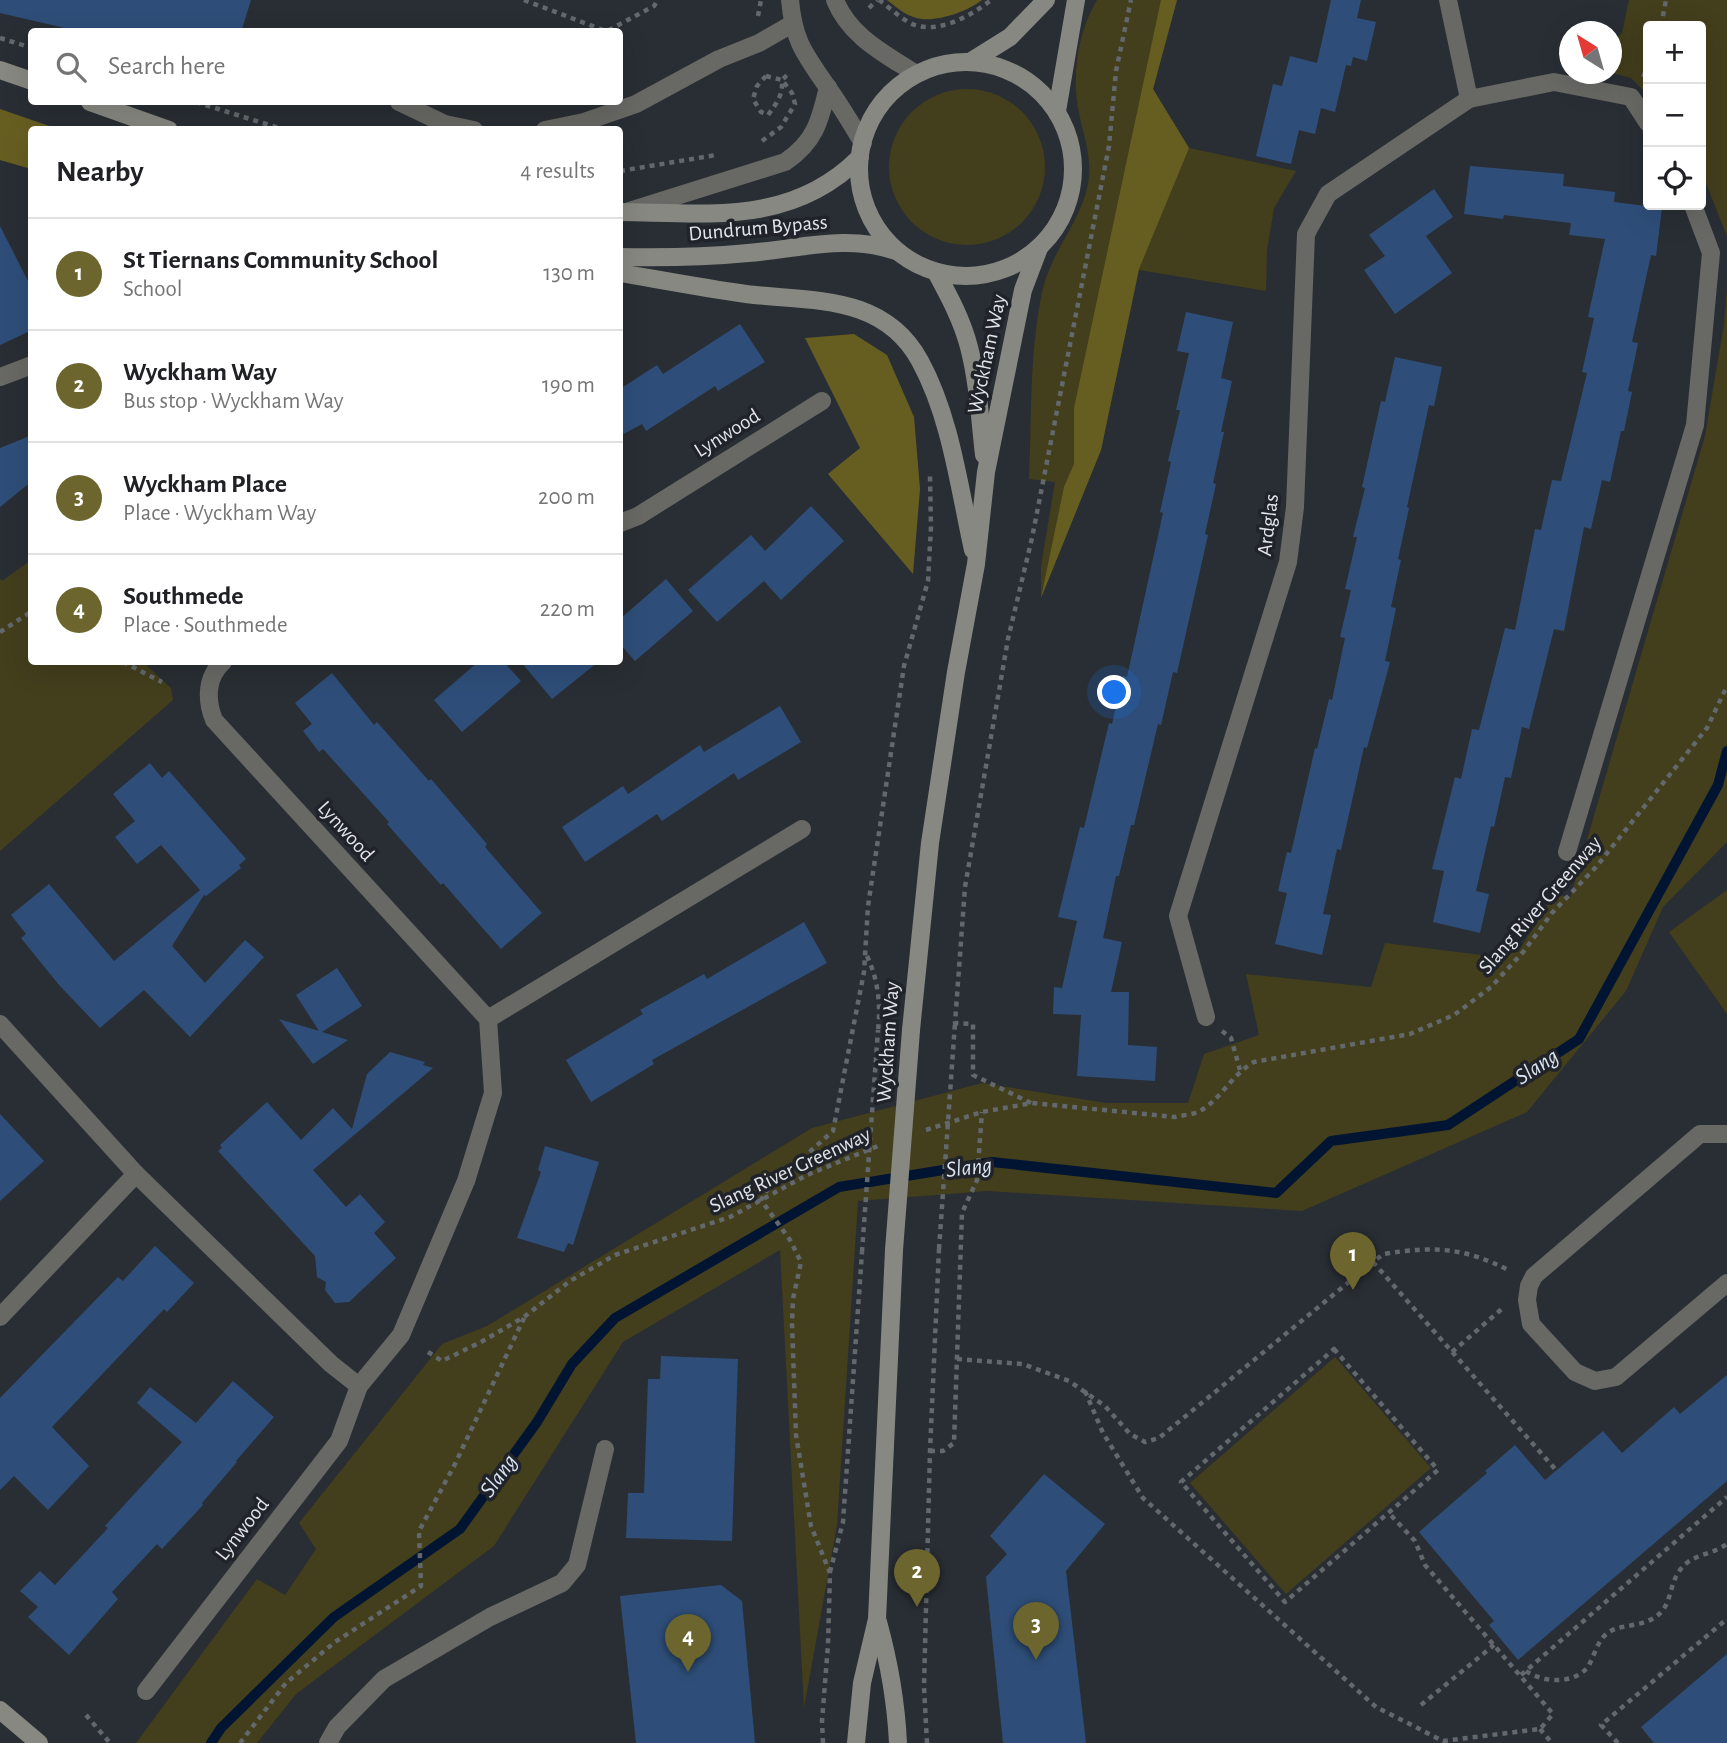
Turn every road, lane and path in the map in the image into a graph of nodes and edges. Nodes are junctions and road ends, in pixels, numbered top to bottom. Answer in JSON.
{"nodes":[{"id":1,"x":524,"y":0,"type":"edge"},
{"id":2,"x":658,"y":0,"type":"edge"},
{"id":3,"x":790,"y":0,"type":"edge"},
{"id":4,"x":835,"y":0,"type":"edge"},
{"id":5,"x":879,"y":0,"type":"edge"},
{"id":6,"x":991,"y":0,"type":"edge"},
{"id":7,"x":1046,"y":0,"type":"edge"},
{"id":8,"x":1076,"y":0,"type":"edge"},
{"id":9,"x":1131,"y":0,"type":"edge"},
{"id":10,"x":1448,"y":0,"type":"edge"},
{"id":11,"x":1666,"y":0,"type":"edge"},
{"id":12,"x":1662,"y":21,"type":"edge"},
{"id":13,"x":792,"y":24,"type":"junction"},
{"id":14,"x":598,"y":28,"type":"edge"},
{"id":15,"x":613,"y":28,"type":"edge"},
{"id":16,"x":0,"y":37,"type":"edge"},
{"id":17,"x":28,"y":47,"type":"edge"},
{"id":18,"x":970,"y":62,"type":"junction"},
{"id":19,"x":0,"y":70,"type":"edge"},
{"id":20,"x":916,"y":75,"type":"junction"},
{"id":21,"x":28,"y":80,"type":"edge"},
{"id":22,"x":782,"y":80,"type":"joint"},
{"id":23,"x":828,"y":87,"type":"junction"},
{"id":24,"x":1469,"y":99,"type":"junction"},
{"id":25,"x":98,"y":105,"type":"edge"},
{"id":26,"x":206,"y":105,"type":"edge"},
{"id":27,"x":404,"y":105,"type":"edge"},
{"id":28,"x":1057,"y":111,"type":"junction"},
{"id":29,"x":1643,"y":115,"type":"edge"},
{"id":30,"x":158,"y":126,"type":"edge"},
{"id":31,"x":272,"y":126,"type":"edge"},
{"id":32,"x":455,"y":126,"type":"edge"},
{"id":33,"x":564,"y":126,"type":"edge"},
{"id":34,"x":861,"y":150,"type":"junction"},
{"id":35,"x":717,"y":155,"type":"dead end"},
{"id":36,"x":623,"y":171,"type":"edge"},
{"id":37,"x":1695,"y":210,"type":"edge"},
{"id":38,"x":623,"y":212,"type":"edge"},
{"id":39,"x":1040,"y":248,"type":"junction"},
{"id":40,"x":900,"y":253,"type":"junction"},
{"id":41,"x":623,"y":257,"type":"edge"},
{"id":42,"x":936,"y":272,"type":"junction"},
{"id":43,"x":623,"y":273,"type":"edge"},
{"id":44,"x":28,"y":366,"type":"edge"},
{"id":45,"x":0,"y":377,"type":"edge"},
{"id":46,"x":822,"y":401,"type":"dead end"},
{"id":47,"x":930,"y":466,"type":"dead end"},
{"id":48,"x":986,"y":472,"type":"junction"},
{"id":49,"x":623,"y":522,"type":"edge"},
{"id":50,"x":976,"y":564,"type":"junction"},
{"id":51,"x":28,"y":614,"type":"edge"},
{"id":52,"x":0,"y":632,"type":"edge"},
{"id":53,"x":130,"y":665,"type":"edge"},
{"id":54,"x":218,"y":665,"type":"edge"},
{"id":55,"x":162,"y":682,"type":"dead end"},
{"id":56,"x":1727,"y":685,"type":"edge"},
{"id":57,"x":802,"y":829,"type":"dead end"},
{"id":58,"x":1567,"y":852,"type":"dead end"},
{"id":59,"x":866,"y":953,"type":"junction"},
{"id":60,"x":1206,"y":1017,"type":"joint"},
{"id":61,"x":488,"y":1019,"type":"junction"},
{"id":62,"x":956,"y":1023,"type":"junction"},
{"id":63,"x":0,"y":1024,"type":"edge"},
{"id":64,"x":1240,"y":1070,"type":"junction"},
{"id":65,"x":1032,"y":1103,"type":"junction"},
{"id":66,"x":982,"y":1112,"type":"junction"},
{"id":67,"x":920,"y":1132,"type":"dead end"},
{"id":68,"x":1727,"y":1134,"type":"edge"},
{"id":69,"x":883,"y":1144,"type":"dead end"},
{"id":70,"x":136,"y":1174,"type":"junction"},
{"id":71,"x":761,"y":1200,"type":"junction"},
{"id":72,"x":1373,"y":1262,"type":"junction"},
{"id":73,"x":1510,"y":1270,"type":"junction"},
{"id":74,"x":1506,"y":1279,"type":"dead end"},
{"id":75,"x":1727,"y":1283,"type":"edge"},
{"id":76,"x":1529,"y":1286,"type":"junction"},
{"id":77,"x":1504,"y":1297,"type":"dead end"},
{"id":78,"x":0,"y":1317,"type":"edge"},
{"id":79,"x":524,"y":1317,"type":"junction"},
{"id":80,"x":428,"y":1352,"type":"dead end"},
{"id":81,"x":1452,"y":1352,"type":"junction"},
{"id":82,"x":957,"y":1359,"type":"junction"},
{"id":83,"x":359,"y":1386,"type":"junction"},
{"id":84,"x":1085,"y":1391,"type":"junction"},
{"id":85,"x":605,"y":1449,"type":"dead end"},
{"id":86,"x":930,"y":1451,"type":"junction"},
{"id":87,"x":1556,"y":1470,"type":"dead end"},
{"id":88,"x":1727,"y":1497,"type":"edge"},
{"id":89,"x":1388,"y":1513,"type":"junction"},
{"id":90,"x":1727,"y":1544,"type":"edge"},
{"id":91,"x":830,"y":1573,"type":"junction"},
{"id":92,"x":877,"y":1619,"type":"junction"},
{"id":93,"x":1727,"y":1619,"type":"edge"},
{"id":94,"x":1494,"y":1644,"type":"junction"},
{"id":95,"x":1523,"y":1673,"type":"junction"},
{"id":96,"x":146,"y":1691,"type":"dead end"},
{"id":97,"x":1421,"y":1706,"type":"dead end"},
{"id":98,"x":0,"y":1710,"type":"edge"},
{"id":99,"x":86,"y":1715,"type":"dead end"},
{"id":100,"x":1540,"y":1729,"type":"junction"},
{"id":101,"x":39,"y":1743,"type":"edge"},
{"id":102,"x":110,"y":1743,"type":"edge"},
{"id":103,"x":240,"y":1743,"type":"edge"},
{"id":104,"x":328,"y":1743,"type":"edge"},
{"id":105,"x":823,"y":1743,"type":"edge"},
{"id":106,"x":856,"y":1743,"type":"edge"},
{"id":107,"x":898,"y":1743,"type":"edge"},
{"id":108,"x":927,"y":1743,"type":"edge"},
{"id":109,"x":1552,"y":1743,"type":"edge"},
{"id":110,"x":1618,"y":1743,"type":"edge"}],
"edges":[{"from":1,"to":14,"type":"path"},
{"from":2,"to":15,"type":"path"},
{"from":3,"to":13,"type":"street"},
{"from":4,"to":20,"type":"street"},
{"from":5,"to":6,"type":"path"},
{"from":7,"to":18,"type":"main road"},
{"from":8,"to":28,"type":"main road"},
{"from":9,"to":62,"type":"path"},
{"from":10,"to":24,"type":"street"},
{"from":11,"to":12,"type":"path"},
{"from":13,"to":23,"type":"street"},
{"from":13,"to":33,"type":"street"},
{"from":16,"to":17,"type":"path"},
{"from":18,"to":20,"type":"main road"},
{"from":18,"to":28,"type":"main road"},
{"from":19,"to":21,"type":"main road"},
{"from":20,"to":34,"type":"main road"},
{"from":22,"to":22,"type":"path"},
{"from":23,"to":34,"type":"street"},
{"from":23,"to":38,"type":"street"},
{"from":24,"to":29,"type":"street","name":"Ardglas"},
{"from":24,"to":60,"type":"street","name":"Ardglas"},
{"from":25,"to":30,"type":"main road"},
{"from":26,"to":31,"type":"path"},
{"from":27,"to":32,"type":"street"},
{"from":28,"to":39,"type":"main road"},
{"from":34,"to":38,"type":"main road","name":"Dundrum Bypass"},
{"from":34,"to":40,"type":"main road"},
{"from":35,"to":36,"type":"path"},
{"from":37,"to":58,"type":"street"},
{"from":39,"to":42,"type":"main road"},
{"from":39,"to":48,"type":"main road","name":"Wyckham Way"},
{"from":40,"to":41,"type":"main road","name":"Dundrum Bypass"},
{"from":40,"to":42,"type":"main road"},
{"from":42,"to":48,"type":"main road","name":"Wyckham Way"},
{"from":43,"to":50,"type":"main road"},
{"from":44,"to":45,"type":"street"},
{"from":46,"to":49,"type":"street","name":"Lynwood"},
{"from":47,"to":59,"type":"path"},
{"from":48,"to":50,"type":"main road","name":"Wyckham Way"},
{"from":50,"to":92,"type":"main road","name":"Wyckham Way","bridge":true},
{"from":51,"to":52,"type":"path"},
{"from":53,"to":55,"type":"path"},
{"from":54,"to":61,"type":"street","name":"Lynwood"},
{"from":56,"to":64,"type":"path","name":"Slang River Greenway"},
{"from":57,"to":61,"type":"street"},
{"from":59,"to":71,"type":"path"},
{"from":59,"to":91,"type":"path","bridge":true},
{"from":60,"to":64,"type":"path"},
{"from":61,"to":83,"type":"street","name":"Lynwood"},
{"from":62,"to":65,"type":"path"},
{"from":62,"to":86,"type":"path","bridge":true},
{"from":63,"to":70,"type":"street"},
{"from":64,"to":65,"type":"path","name":"Slang River Greenway"},
{"from":65,"to":66,"type":"path","name":"Slang River Greenway"},
{"from":66,"to":67,"type":"path","name":"Slang River Greenway"},
{"from":66,"to":82,"type":"path"},
{"from":68,"to":76,"type":"street"},
{"from":69,"to":71,"type":"path","name":"Slang River Greenway"},
{"from":70,"to":78,"type":"street"},
{"from":70,"to":83,"type":"street"},
{"from":71,"to":79,"type":"path","name":"Slang River Greenway"},
{"from":71,"to":91,"type":"path"},
{"from":72,"to":73,"type":"path"},
{"from":72,"to":81,"type":"path"},
{"from":72,"to":84,"type":"path"},
{"from":73,"to":74,"type":"path"},
{"from":73,"to":76,"type":"path"},
{"from":75,"to":76,"type":"street"},
{"from":77,"to":81,"type":"path"},
{"from":79,"to":80,"type":"path","name":"Slang River Greenway"},
{"from":79,"to":103,"type":"path"},
{"from":81,"to":87,"type":"path"},
{"from":82,"to":84,"type":"path"},
{"from":82,"to":86,"type":"path"},
{"from":83,"to":96,"type":"street","name":"Lynwood"},
{"from":84,"to":100,"type":"path"},
{"from":85,"to":104,"type":"street"},
{"from":86,"to":108,"type":"path"},
{"from":88,"to":95,"type":"path"},
{"from":89,"to":89,"type":"path"},
{"from":89,"to":94,"type":"path"},
{"from":90,"to":95,"type":"path"},
{"from":91,"to":105,"type":"path"},
{"from":92,"to":106,"type":"main road","name":"Wyckham Way"},
{"from":92,"to":107,"type":"main road","name":"Wyckham Way"},
{"from":93,"to":110,"type":"path"},
{"from":94,"to":95,"type":"path"},
{"from":94,"to":97,"type":"path"},
{"from":95,"to":100,"type":"path"},
{"from":98,"to":101,"type":"main road"},
{"from":99,"to":102,"type":"path"},
{"from":100,"to":109,"type":"path"}]}
